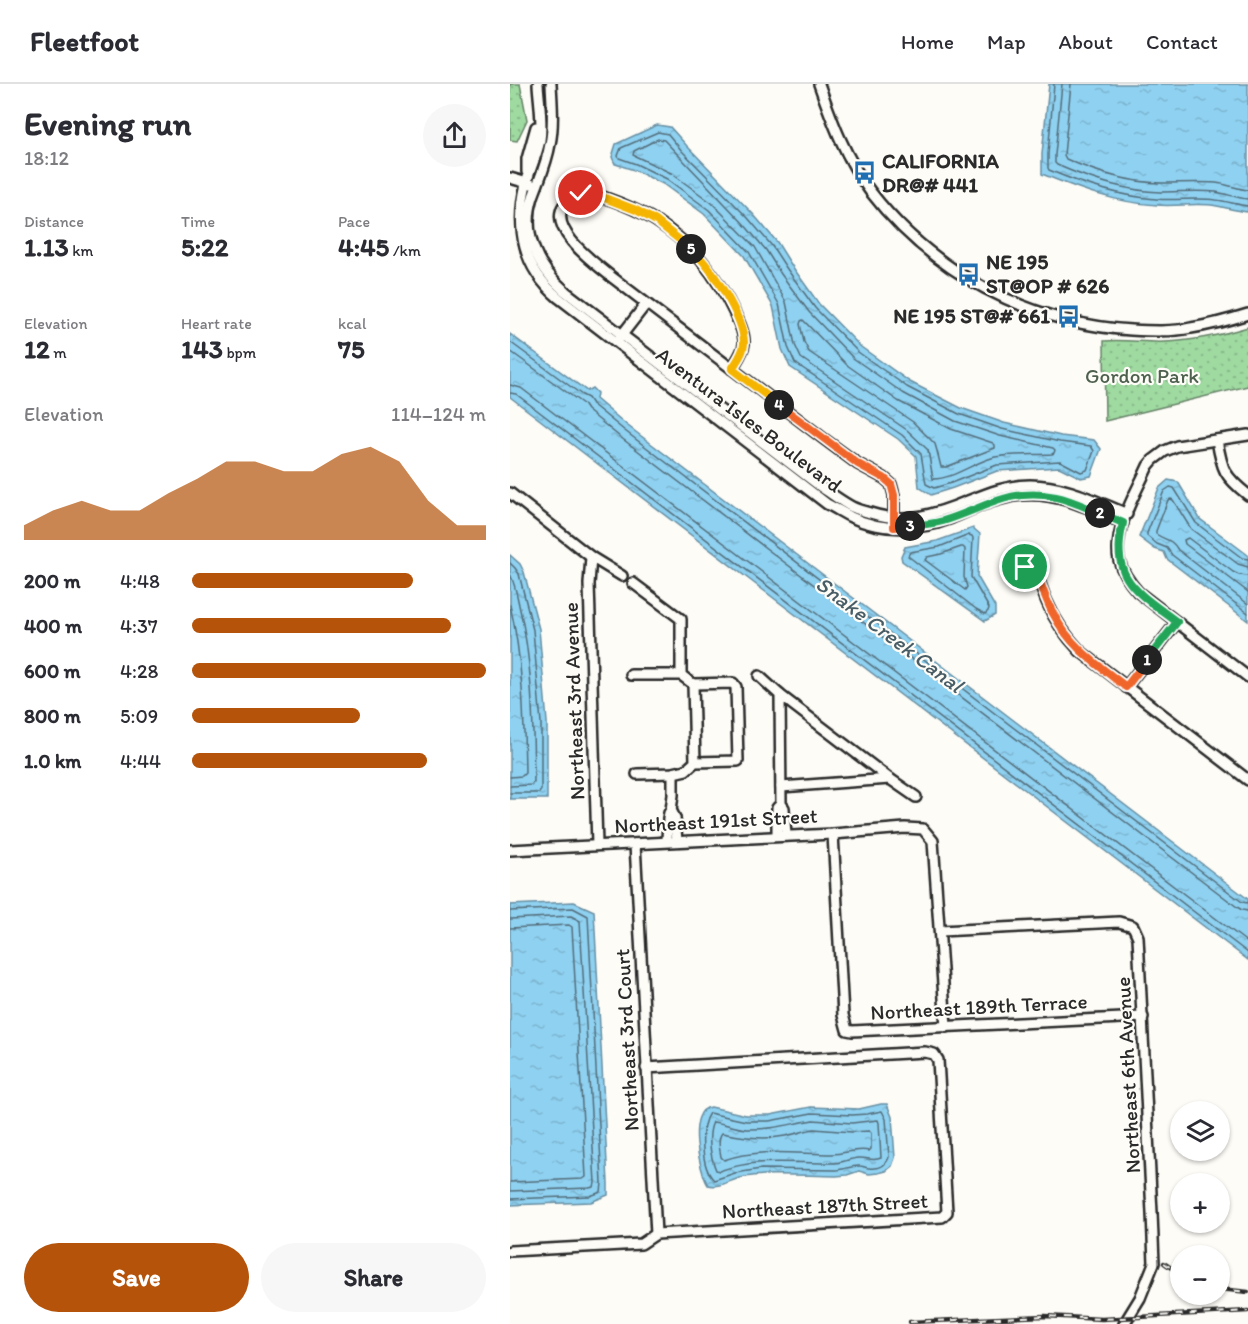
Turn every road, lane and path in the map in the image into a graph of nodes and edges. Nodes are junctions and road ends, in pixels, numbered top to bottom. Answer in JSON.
{"nodes":[{"id":1,"x":538,"y":84,"type":"edge"},
{"id":2,"x":551,"y":84,"type":"edge"},
{"id":3,"x":819,"y":84,"type":"edge"},
{"id":4,"x":510,"y":178,"type":"edge"},
{"id":5,"x":526,"y":183,"type":"junction"},
{"id":6,"x":537,"y":186,"type":"junction"},
{"id":7,"x":646,"y":304,"type":"junction"},
{"id":8,"x":1248,"y":314,"type":"edge"},
{"id":9,"x":619,"y":338,"type":"junction"},
{"id":10,"x":732,"y":369,"type":"junction"},
{"id":11,"x":1248,"y":435,"type":"edge"},
{"id":12,"x":1217,"y":440,"type":"junction"},
{"id":13,"x":510,"y":493,"type":"edge"},
{"id":14,"x":1248,"y":495,"type":"edge"},
{"id":15,"x":1125,"y":518,"type":"junction"},
{"id":16,"x":894,"y":522,"type":"junction"},
{"id":17,"x":591,"y":557,"type":"junction"},
{"id":18,"x":1033,"y":568,"type":"dead end"},
{"id":19,"x":622,"y":576,"type":"dead end"},
{"id":20,"x":633,"y":583,"type":"dead end"},
{"id":21,"x":1177,"y":622,"type":"junction"},
{"id":22,"x":631,"y":675,"type":"dead end"},
{"id":23,"x":681,"y":675,"type":"junction"},
{"id":24,"x":759,"y":676,"type":"dead end"},
{"id":25,"x":1248,"y":677,"type":"edge"},
{"id":26,"x":693,"y":684,"type":"junction"},
{"id":27,"x":1126,"y":687,"type":"junction"},
{"id":28,"x":780,"y":695,"type":"junction"},
{"id":29,"x":695,"y":762,"type":"junction"},
{"id":30,"x":673,"y":773,"type":"junction"},
{"id":31,"x":637,"y":774,"type":"dead end"},
{"id":32,"x":891,"y":779,"type":"junction"},
{"id":33,"x":1248,"y":780,"type":"edge"},
{"id":34,"x":781,"y":787,"type":"junction"},
{"id":35,"x":916,"y":797,"type":"dead end"},
{"id":36,"x":833,"y":834,"type":"junction"},
{"id":37,"x":782,"y":836,"type":"junction"},
{"id":38,"x":672,"y":841,"type":"junction"},
{"id":39,"x":635,"y":844,"type":"junction"},
{"id":40,"x":597,"y":845,"type":"junction"},
{"id":41,"x":510,"y":850,"type":"edge"},
{"id":42,"x":940,"y":932,"type":"junction"},
{"id":43,"x":1143,"y":1017,"type":"junction"},
{"id":44,"x":946,"y":1027,"type":"junction"},
{"id":45,"x":646,"y":1068,"type":"junction"},
{"id":46,"x":656,"y":1234,"type":"junction"},
{"id":47,"x":510,"y":1251,"type":"edge"},
{"id":48,"x":1124,"y":1324,"type":"edge"}],
"edges":[{"from":1,"to":5,"type":"street","name":"Aventura Isles Boulevard"},
{"from":2,"to":6,"type":"street","name":"Aventura Isles Boulevard"},
{"from":3,"to":8,"type":"street"},
{"from":4,"to":5,"type":"street"},
{"from":5,"to":6,"type":"street"},
{"from":5,"to":9,"type":"street","name":"Aventura Isles Boulevard"},
{"from":6,"to":9,"type":"street","name":"Aventura Isles Boulevard"},
{"from":7,"to":9,"type":"street"},
{"from":7,"to":10,"type":"street"},
{"from":7,"to":10,"type":"street"},
{"from":9,"to":16,"type":"street","name":"Aventura Isles Boulevard"},
{"from":10,"to":16,"type":"street"},
{"from":11,"to":12,"type":"street"},
{"from":12,"to":14,"type":"street"},
{"from":12,"to":15,"type":"street"},
{"from":13,"to":17,"type":"street"},
{"from":15,"to":16,"type":"street","name":"Aventura Isles Boulevard"},
{"from":15,"to":21,"type":"street"},
{"from":17,"to":19,"type":"street"},
{"from":17,"to":40,"type":"street","name":"Northeast 3rd Avenue"},
{"from":18,"to":27,"type":"street"},
{"from":20,"to":23,"type":"street"},
{"from":21,"to":25,"type":"street"},
{"from":21,"to":27,"type":"street"},
{"from":22,"to":23,"type":"street"},
{"from":23,"to":26,"type":"street"},
{"from":24,"to":28,"type":"street"},
{"from":26,"to":29,"type":"street"},
{"from":26,"to":29,"type":"street"},
{"from":27,"to":33,"type":"street"},
{"from":28,"to":32,"type":"street"},
{"from":28,"to":34,"type":"street"},
{"from":29,"to":30,"type":"street"},
{"from":30,"to":31,"type":"street"},
{"from":30,"to":38,"type":"street"},
{"from":32,"to":34,"type":"street"},
{"from":32,"to":35,"type":"street"},
{"from":34,"to":37,"type":"street"},
{"from":36,"to":37,"type":"street","name":"Northeast 191st Street"},
{"from":36,"to":42,"type":"street","name":"Northeast 191st Street"},
{"from":36,"to":44,"type":"street","name":"Northeast 189th Terrace"},
{"from":37,"to":38,"type":"street","name":"Northeast 191st Street"},
{"from":38,"to":39,"type":"street","name":"Northeast 191st Street"},
{"from":39,"to":40,"type":"street","name":"Northeast 191st Street"},
{"from":39,"to":45,"type":"street","name":"Northeast 3rd Court"},
{"from":40,"to":41,"type":"street","name":"Northeast 191st Street"},
{"from":42,"to":43,"type":"street","name":"Northeast 6th Avenue"},
{"from":42,"to":44,"type":"street"},
{"from":43,"to":44,"type":"street","name":"Northeast 189th Terrace"},
{"from":43,"to":48,"type":"street","name":"Northeast 6th Avenue"},
{"from":45,"to":46,"type":"street","name":"Northeast 3rd Court"},
{"from":45,"to":46,"type":"street","name":"Northeast 187th Street"},
{"from":46,"to":47,"type":"street","name":"Northeast 187th Street"}]}
